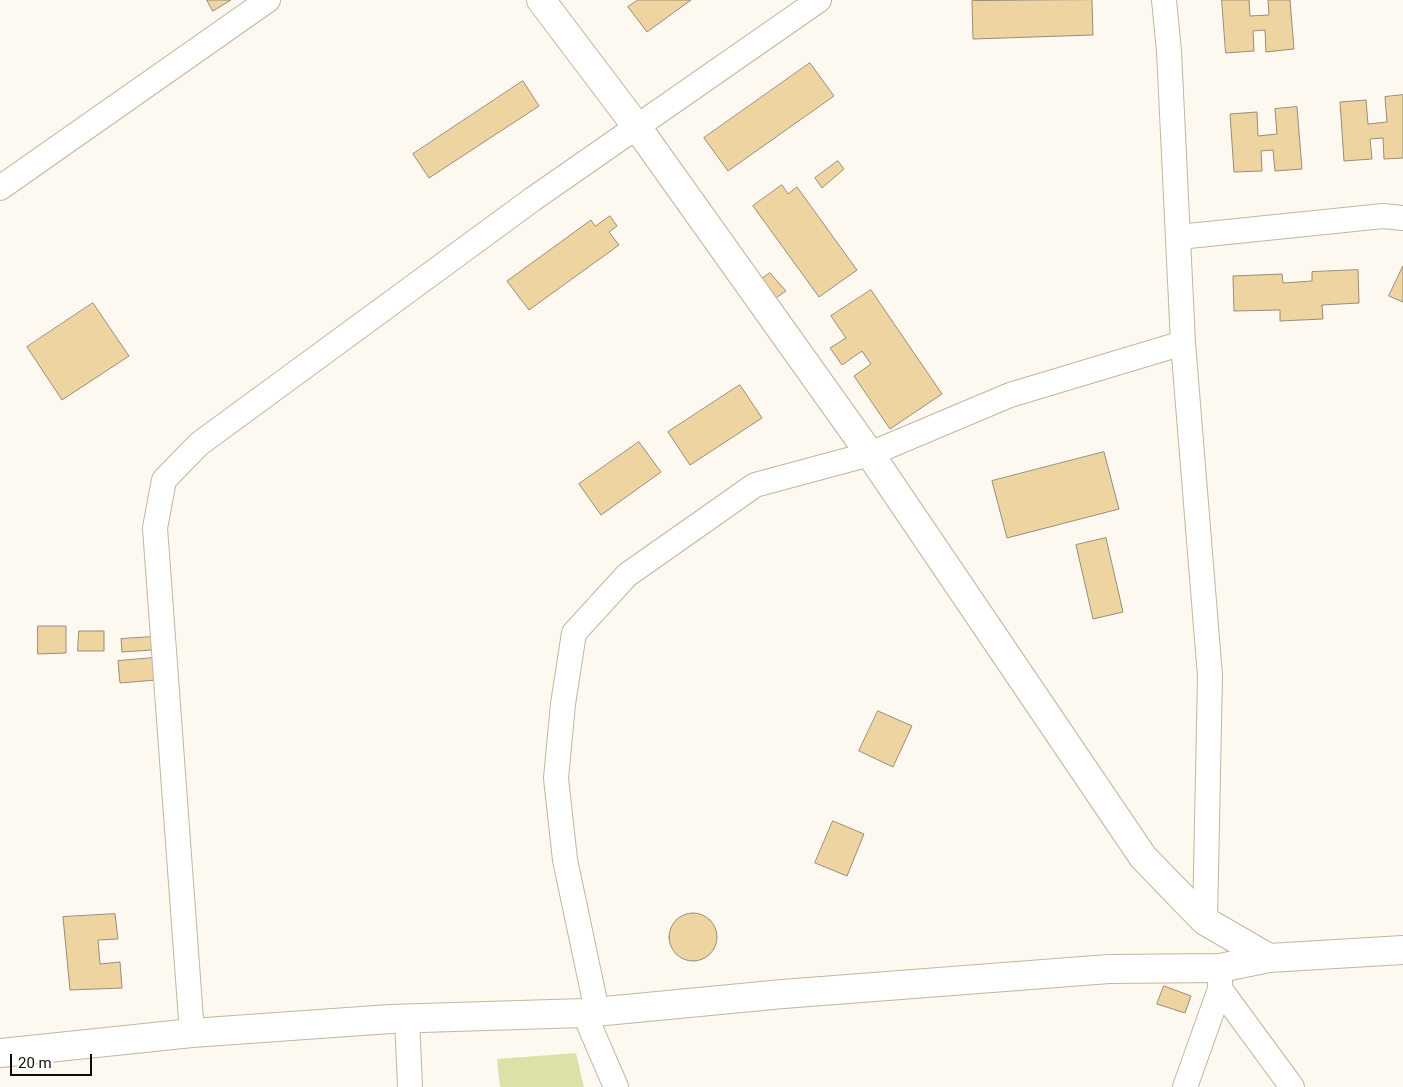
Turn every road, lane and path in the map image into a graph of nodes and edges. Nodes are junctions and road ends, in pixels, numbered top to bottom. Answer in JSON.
{"nodes":[{"id":1,"x":268,"y":0,"type":"edge"},
{"id":2,"x":541,"y":0,"type":"edge"},
{"id":3,"x":819,"y":0,"type":"edge"},
{"id":4,"x":1164,"y":0,"type":"edge"},
{"id":5,"x":637,"y":127,"type":"junction"},
{"id":6,"x":0,"y":188,"type":"edge"},
{"id":7,"x":1403,"y":218,"type":"edge"},
{"id":8,"x":1179,"y":237,"type":"junction"},
{"id":9,"x":1184,"y":343,"type":"junction"},
{"id":10,"x":870,"y":454,"type":"junction"},
{"id":11,"x":1205,"y":921,"type":"junction"},
{"id":12,"x":1403,"y":950,"type":"edge"},
{"id":13,"x":1269,"y":958,"type":"junction"},
{"id":14,"x":1220,"y":978,"type":"junction"},
{"id":15,"x":591,"y":1012,"type":"junction"},
{"id":16,"x":407,"y":1019,"type":"junction"},
{"id":17,"x":192,"y":1033,"type":"junction"},
{"id":18,"x":0,"y":1053,"type":"edge"},
{"id":19,"x":410,"y":1087,"type":"edge"},
{"id":20,"x":616,"y":1087,"type":"edge"},
{"id":21,"x":1185,"y":1087,"type":"edge"},
{"id":22,"x":1292,"y":1087,"type":"edge"}],
"edges":[{"from":1,"to":6,"type":"street"},
{"from":2,"to":5,"type":"street"},
{"from":3,"to":5,"type":"street"},
{"from":4,"to":8,"type":"street"},
{"from":5,"to":10,"type":"street"},
{"from":5,"to":17,"type":"street"},
{"from":7,"to":8,"type":"street"},
{"from":8,"to":9,"type":"street"},
{"from":9,"to":10,"type":"street"},
{"from":9,"to":11,"type":"street"},
{"from":10,"to":11,"type":"street"},
{"from":10,"to":15,"type":"street"},
{"from":11,"to":13,"type":"street"},
{"from":12,"to":13,"type":"street"},
{"from":13,"to":14,"type":"street"},
{"from":14,"to":15,"type":"street"},
{"from":14,"to":21,"type":"street"},
{"from":14,"to":22,"type":"street"},
{"from":15,"to":16,"type":"street"},
{"from":15,"to":20,"type":"street"},
{"from":16,"to":17,"type":"street"},
{"from":16,"to":19,"type":"street"},
{"from":17,"to":18,"type":"street"}]}
